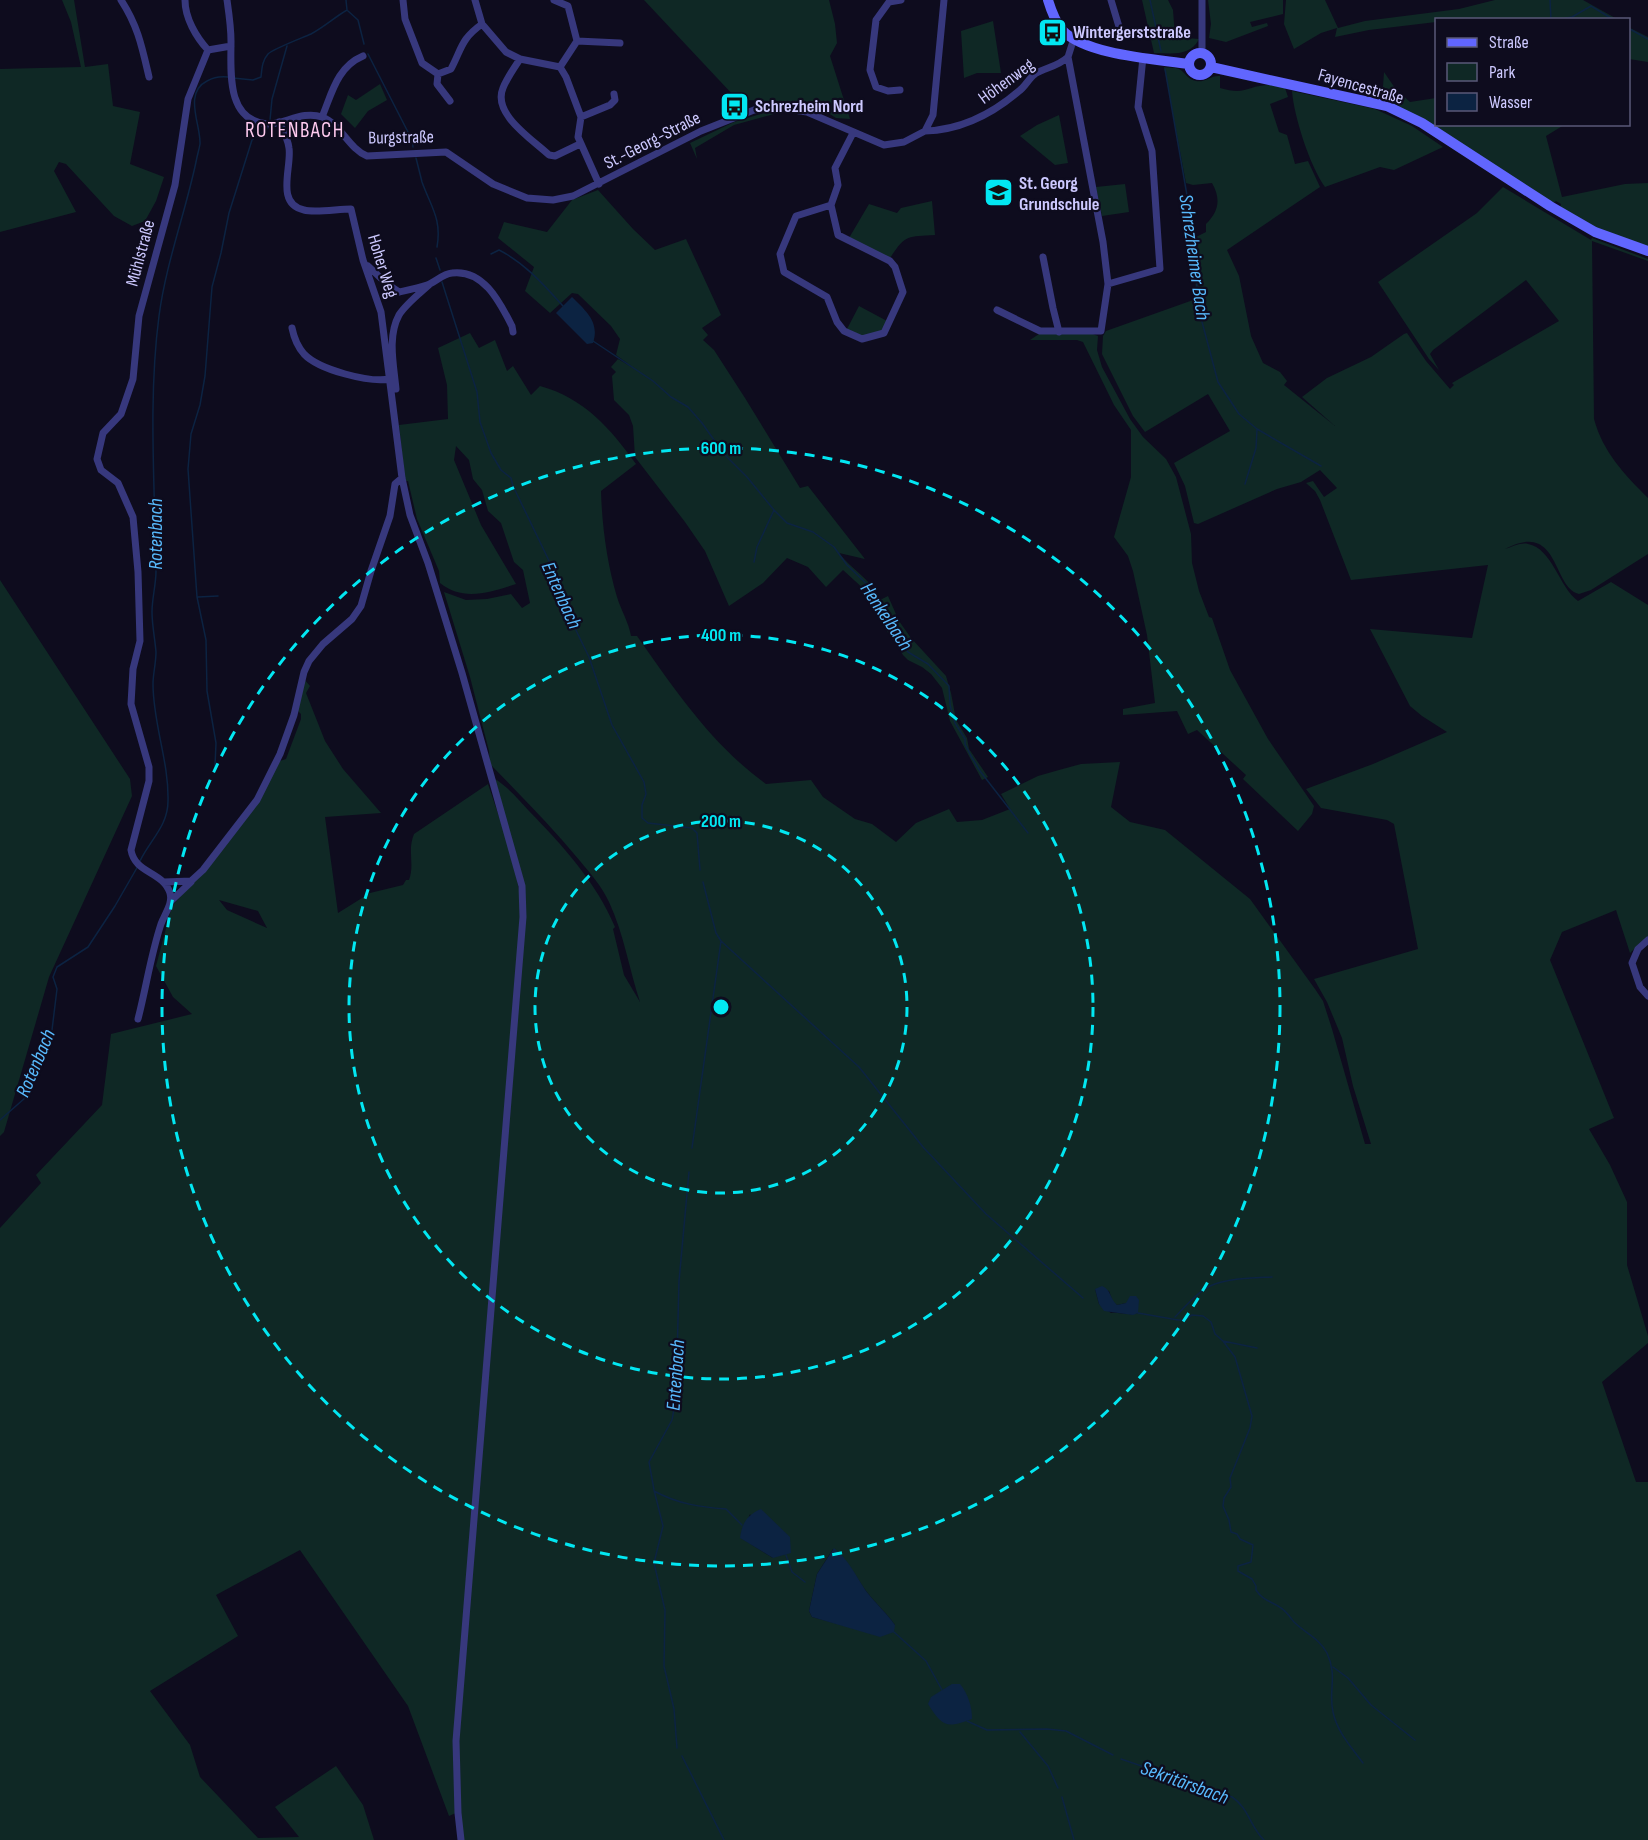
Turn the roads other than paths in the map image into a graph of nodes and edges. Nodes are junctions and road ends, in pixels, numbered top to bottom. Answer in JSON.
{"nodes":[{"id":1,"x":121,"y":0,"type":"edge"},
{"id":2,"x":185,"y":0,"type":"edge"},
{"id":3,"x":227,"y":0,"type":"edge"},
{"id":4,"x":403,"y":0,"type":"edge"},
{"id":5,"x":474,"y":0,"type":"edge"},
{"id":6,"x":554,"y":0,"type":"edge"},
{"id":7,"x":900,"y":0,"type":"edge"},
{"id":8,"x":944,"y":0,"type":"edge"},
{"id":9,"x":1048,"y":0,"type":"edge"},
{"id":10,"x":1111,"y":0,"type":"edge"},
{"id":11,"x":1202,"y":0,"type":"edge"},
{"id":12,"x":482,"y":24,"type":"junction"},
{"id":13,"x":1120,"y":30,"type":"dead end"},
{"id":14,"x":1074,"y":38,"type":"junction"},
{"id":15,"x":577,"y":41,"type":"junction"},
{"id":16,"x":620,"y":43,"type":"dead end"},
{"id":17,"x":231,"y":46,"type":"junction"},
{"id":18,"x":208,"y":50,"type":"junction"},
{"id":19,"x":1202,"y":53,"type":"junction"},
{"id":20,"x":363,"y":56,"type":"dead end"},
{"id":21,"x":1068,"y":57,"type":"junction"},
{"id":22,"x":1143,"y":57,"type":"junction"},
{"id":23,"x":520,"y":59,"type":"junction"},
{"id":24,"x":1188,"y":64,"type":"junction"},
{"id":25,"x":560,"y":67,"type":"junction"},
{"id":26,"x":1210,"y":67,"type":"junction"},
{"id":27,"x":438,"y":74,"type":"junction"},
{"id":28,"x":149,"y":77,"type":"dead end"},
{"id":29,"x":900,"y":90,"type":"dead end"},
{"id":30,"x":614,"y":94,"type":"dead end"},
{"id":31,"x":450,"y":101,"type":"dead end"},
{"id":32,"x":322,"y":117,"type":"junction"},
{"id":33,"x":581,"y":117,"type":"junction"},
{"id":34,"x":272,"y":123,"type":"junction"},
{"id":35,"x":925,"y":130,"type":"junction"},
{"id":36,"x":853,"y":133,"type":"junction"},
{"id":37,"x":580,"y":144,"type":"junction"},
{"id":38,"x":598,"y":184,"type":"junction"},
{"id":39,"x":573,"y":196,"type":"joint"},
{"id":40,"x":831,"y":205,"type":"junction"},
{"id":41,"x":1648,"y":251,"type":"edge"},
{"id":42,"x":1043,"y":257,"type":"dead end"},
{"id":43,"x":363,"y":260,"type":"junction"},
{"id":44,"x":1108,"y":284,"type":"junction"},
{"id":45,"x":429,"y":285,"type":"junction"},
{"id":46,"x":399,"y":292,"type":"junction"},
{"id":47,"x":411,"y":302,"type":"junction"},
{"id":48,"x":997,"y":310,"type":"dead end"},
{"id":49,"x":292,"y":328,"type":"dead end"},
{"id":50,"x":513,"y":332,"type":"dead end"},
{"id":51,"x":1059,"y":332,"type":"junction"},
{"id":52,"x":390,"y":379,"type":"junction"},
{"id":53,"x":393,"y":400,"type":"junction"},
{"id":54,"x":402,"y":478,"type":"junction"},
{"id":55,"x":191,"y":881,"type":"junction"},
{"id":56,"x":164,"y":882,"type":"junction"},
{"id":57,"x":171,"y":901,"type":"junction"},
{"id":58,"x":1648,"y":940,"type":"edge"},
{"id":59,"x":1648,"y":996,"type":"edge"},
{"id":60,"x":138,"y":1020,"type":"dead end"},
{"id":61,"x":461,"y":1840,"type":"edge"}],
"edges":[{"from":1,"to":28,"type":"street"},
{"from":2,"to":18,"type":"street"},
{"from":3,"to":17,"type":"street"},
{"from":4,"to":27,"type":"street"},
{"from":5,"to":12,"type":"street"},
{"from":6,"to":15,"type":"street"},
{"from":7,"to":29,"type":"street"},
{"from":8,"to":35,"type":"street"},
{"from":9,"to":14,"type":"street","name":"Fayencestraße"},
{"from":10,"to":13,"type":"street"},
{"from":11,"to":19,"type":"street"},
{"from":12,"to":23,"type":"street"},
{"from":12,"to":27,"type":"street"},
{"from":14,"to":21,"type":"street"},
{"from":14,"to":22,"type":"street","name":"Fayencestraße"},
{"from":15,"to":16,"type":"street"},
{"from":15,"to":25,"type":"street"},
{"from":17,"to":18,"type":"street"},
{"from":17,"to":34,"type":"street"},
{"from":18,"to":56,"type":"street","name":"Mühlstraße"},
{"from":19,"to":24,"type":"street"},
{"from":19,"to":26,"type":"street"},
{"from":20,"to":32,"type":"street"},
{"from":21,"to":35,"type":"street","name":"Höhenweg"},
{"from":21,"to":44,"type":"street"},
{"from":22,"to":24,"type":"street","name":"Fayencestraße"},
{"from":22,"to":44,"type":"street"},
{"from":23,"to":25,"type":"street"},
{"from":23,"to":37,"type":"street"},
{"from":24,"to":26,"type":"street","name":"Fayencestraße"},
{"from":25,"to":33,"type":"street"},
{"from":26,"to":41,"type":"street","name":"Fayencestraße"},
{"from":27,"to":31,"type":"street"},
{"from":30,"to":33,"type":"street"},
{"from":32,"to":34,"type":"street"},
{"from":32,"to":39,"type":"street","name":"Burgstraße"},
{"from":33,"to":37,"type":"street"},
{"from":34,"to":43,"type":"street","name":"Hoher Weg"},
{"from":35,"to":36,"type":"street","name":"St.-Georg-Straße"},
{"from":36,"to":38,"type":"street","name":"St.-Georg-Straße"},
{"from":36,"to":40,"type":"street"},
{"from":37,"to":38,"type":"street"},
{"from":38,"to":39,"type":"street","name":"St.-Georg-Straße"},
{"from":40,"to":40,"type":"street"},
{"from":42,"to":51,"type":"street"},
{"from":43,"to":46,"type":"street"},
{"from":43,"to":52,"type":"street","name":"Hoher Weg"},
{"from":44,"to":51,"type":"street"},
{"from":45,"to":46,"type":"street"},
{"from":45,"to":47,"type":"street"},
{"from":45,"to":50,"type":"street"},
{"from":46,"to":47,"type":"street"},
{"from":47,"to":53,"type":"street"},
{"from":48,"to":51,"type":"street"},
{"from":49,"to":52,"type":"street"},
{"from":52,"to":53,"type":"street","name":"Hoher Weg"},
{"from":53,"to":54,"type":"street","name":"Hoher Weg"},
{"from":54,"to":55,"type":"street"},
{"from":54,"to":61,"type":"street","name":"Hoher Weg"},
{"from":55,"to":56,"type":"street"},
{"from":55,"to":57,"type":"street"},
{"from":56,"to":57,"type":"street"},
{"from":57,"to":60,"type":"street"},
{"from":58,"to":59,"type":"street"}]}
